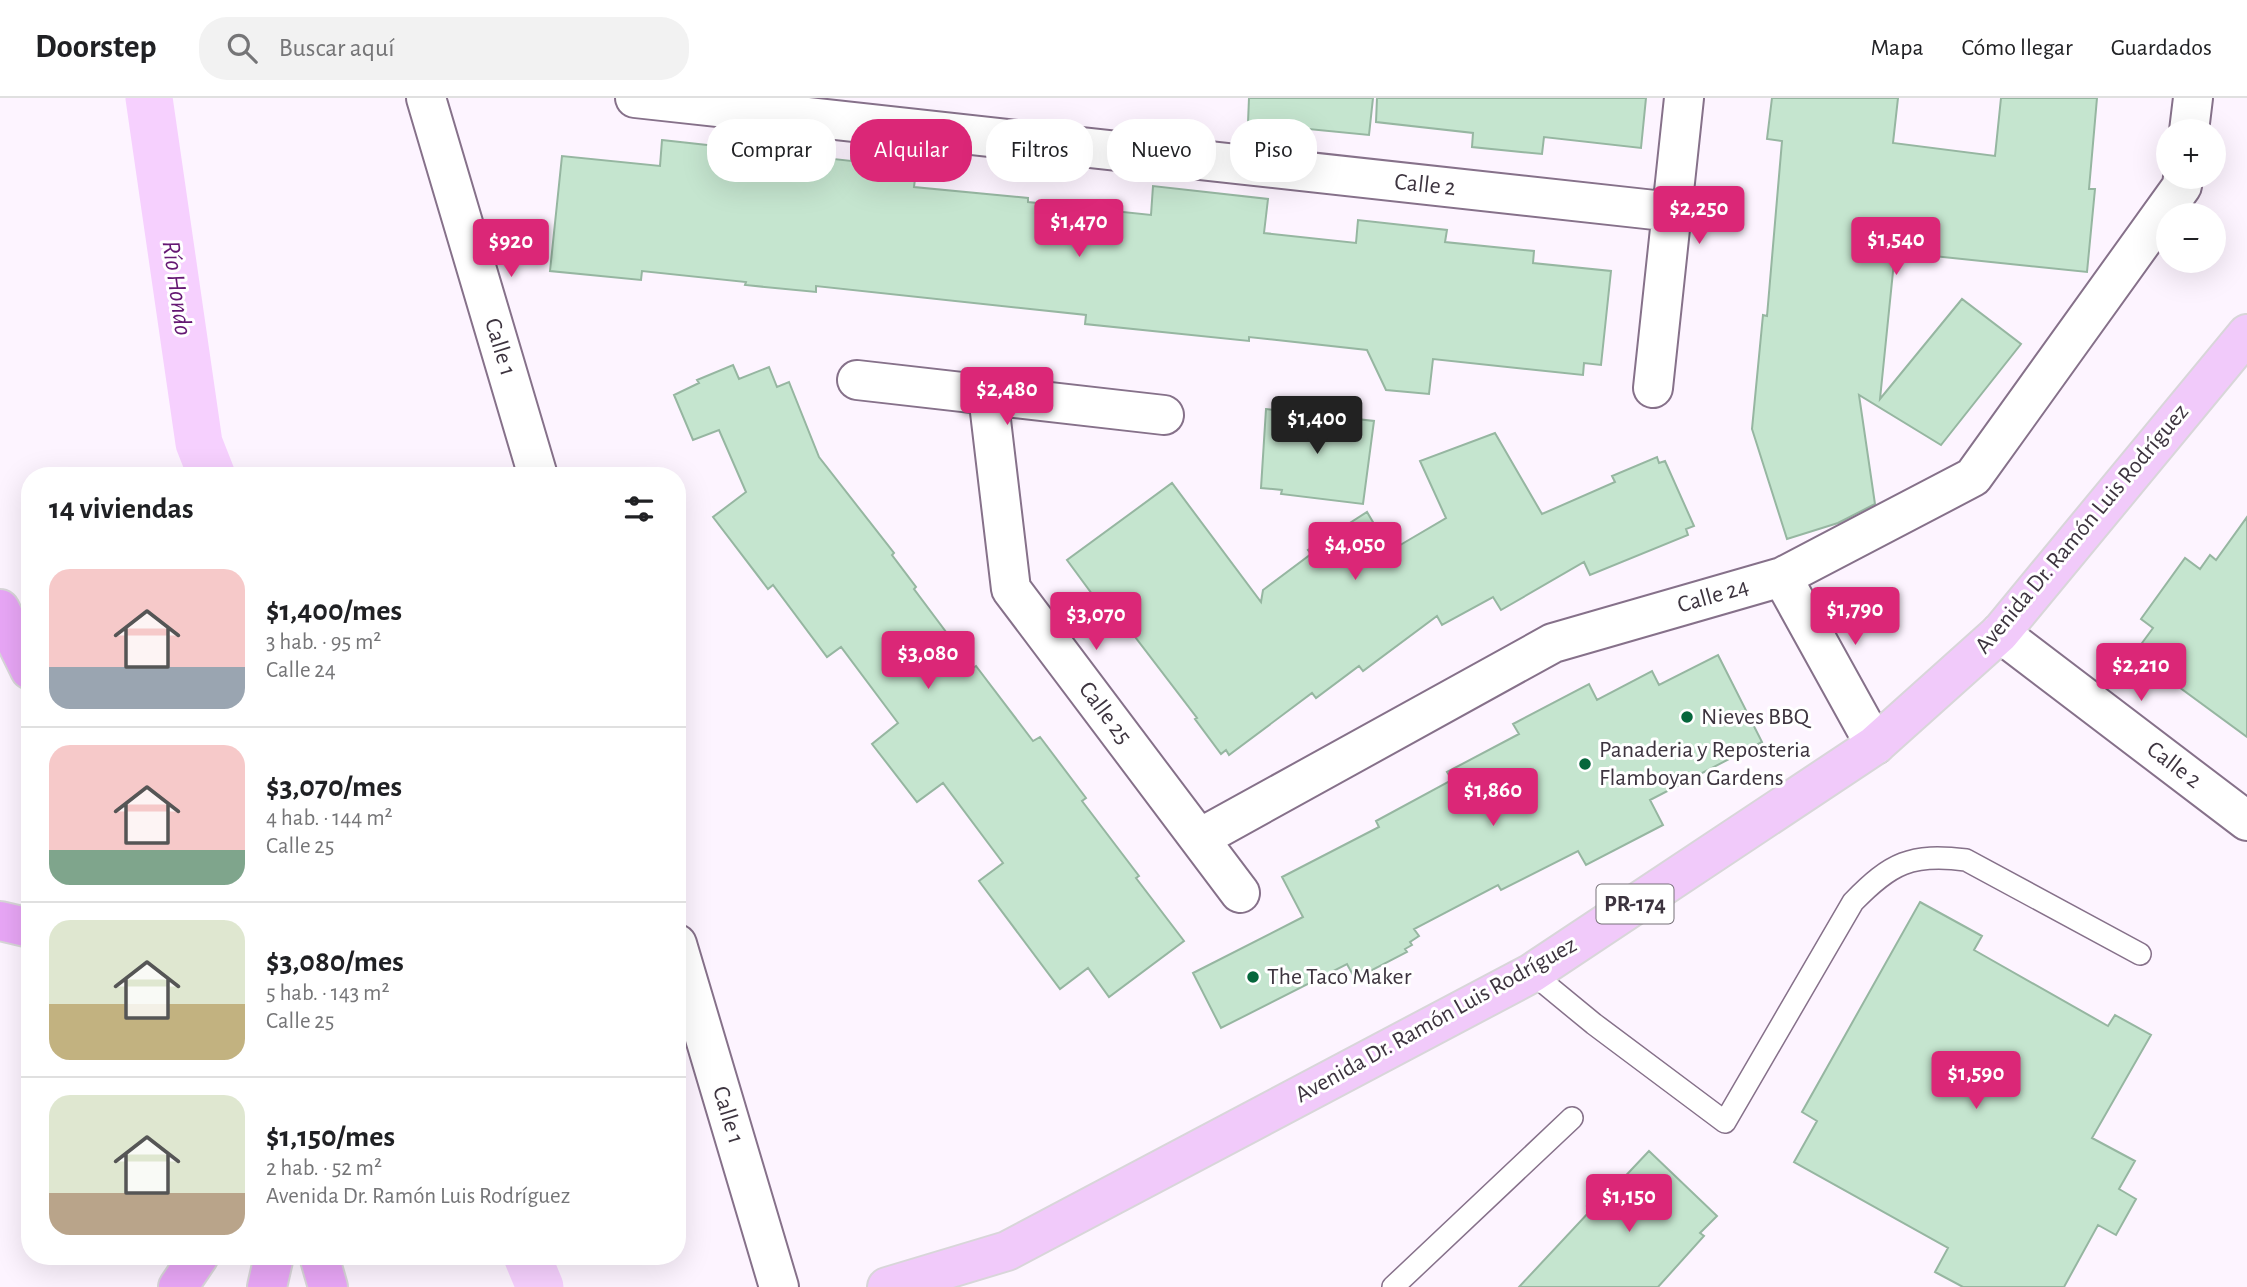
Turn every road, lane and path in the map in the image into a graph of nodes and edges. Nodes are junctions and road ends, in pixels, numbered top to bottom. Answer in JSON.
{"nodes":[{"id":1,"x":426,"y":98,"type":"edge"},
{"id":2,"x":635,"y":98,"type":"edge"},
{"id":3,"x":1684,"y":98,"type":"edge"},
{"id":4,"x":2193,"y":98,"type":"edge"},
{"id":5,"x":2190,"y":119,"type":"edge"},
{"id":6,"x":2180,"y":189,"type":"edge"},
{"id":7,"x":1673,"y":212,"type":"junction"},
{"id":8,"x":2247,"y":334,"type":"edge"},
{"id":9,"x":857,"y":380,"type":"dead end"},
{"id":10,"x":1653,"y":388,"type":"dead end"},
{"id":11,"x":988,"y":395,"type":"junction"},
{"id":12,"x":1164,"y":415,"type":"dead end"},
{"id":13,"x":535,"y":467,"type":"edge"},
{"id":14,"x":1782,"y":577,"type":"junction"},
{"id":15,"x":0,"y":609,"type":"edge"},
{"id":16,"x":2000,"y":633,"type":"junction"},
{"id":17,"x":21,"y":652,"type":"edge"},
{"id":18,"x":1875,"y":745,"type":"junction"},
{"id":19,"x":2247,"y":821,"type":"edge"},
{"id":20,"x":1200,"y":838,"type":"junction"},
{"id":21,"x":1240,"y":893,"type":"dead end"},
{"id":22,"x":0,"y":921,"type":"edge"},
{"id":23,"x":21,"y":926,"type":"edge"},
{"id":24,"x":2140,"y":954,"type":"dead end"},
{"id":25,"x":1532,"y":973,"type":"junction"},
{"id":26,"x":686,"y":974,"type":"edge"},
{"id":27,"x":1572,"y":1118,"type":"dead end"},
{"id":28,"x":193,"y":1265,"type":"edge"},
{"id":29,"x":272,"y":1265,"type":"edge"},
{"id":30,"x":322,"y":1265,"type":"edge"},
{"id":31,"x":178,"y":1287,"type":"edge"},
{"id":32,"x":267,"y":1287,"type":"edge"},
{"id":33,"x":328,"y":1287,"type":"edge"},
{"id":34,"x":779,"y":1287,"type":"edge"},
{"id":35,"x":887,"y":1287,"type":"edge"},
{"id":36,"x":1393,"y":1287,"type":"edge"}],
"edges":[{"from":1,"to":13,"type":"street","name":"Calle 1"},
{"from":2,"to":7,"type":"street","name":"Calle 2"},
{"from":3,"to":7,"type":"street"},
{"from":4,"to":5,"type":"street"},
{"from":6,"to":14,"type":"street","name":"Calle 24"},
{"from":7,"to":10,"type":"street"},
{"from":8,"to":16,"type":"main road","name":"Avenida Dr. Ramón Luis Rodríguez","number":"PR-174"},
{"from":9,"to":11,"type":"street"},
{"from":11,"to":12,"type":"street"},
{"from":11,"to":20,"type":"street","name":"Calle 25"},
{"from":14,"to":18,"type":"street"},
{"from":14,"to":20,"type":"street","name":"Calle 24"},
{"from":15,"to":17,"type":"highway"},
{"from":16,"to":18,"type":"main road","name":"Avenida Dr. Ramón Luis Rodríguez","number":"PR-174"},
{"from":16,"to":19,"type":"street","name":"Calle 2"},
{"from":18,"to":25,"type":"main road","name":"Avenida Dr. Ramón Luis Rodríguez","number":"PR-174"},
{"from":20,"to":21,"type":"street","name":"Calle 25"},
{"from":22,"to":23,"type":"highway"},
{"from":24,"to":25,"type":"lane"},
{"from":25,"to":35,"type":"main road","name":"Avenida Dr. Ramón Luis Rodríguez","number":"PR-174"},
{"from":26,"to":34,"type":"street","name":"Calle 1"},
{"from":27,"to":36,"type":"lane"},
{"from":28,"to":31,"type":"highway"},
{"from":29,"to":32,"type":"highway"},
{"from":30,"to":33,"type":"highway"}]}
